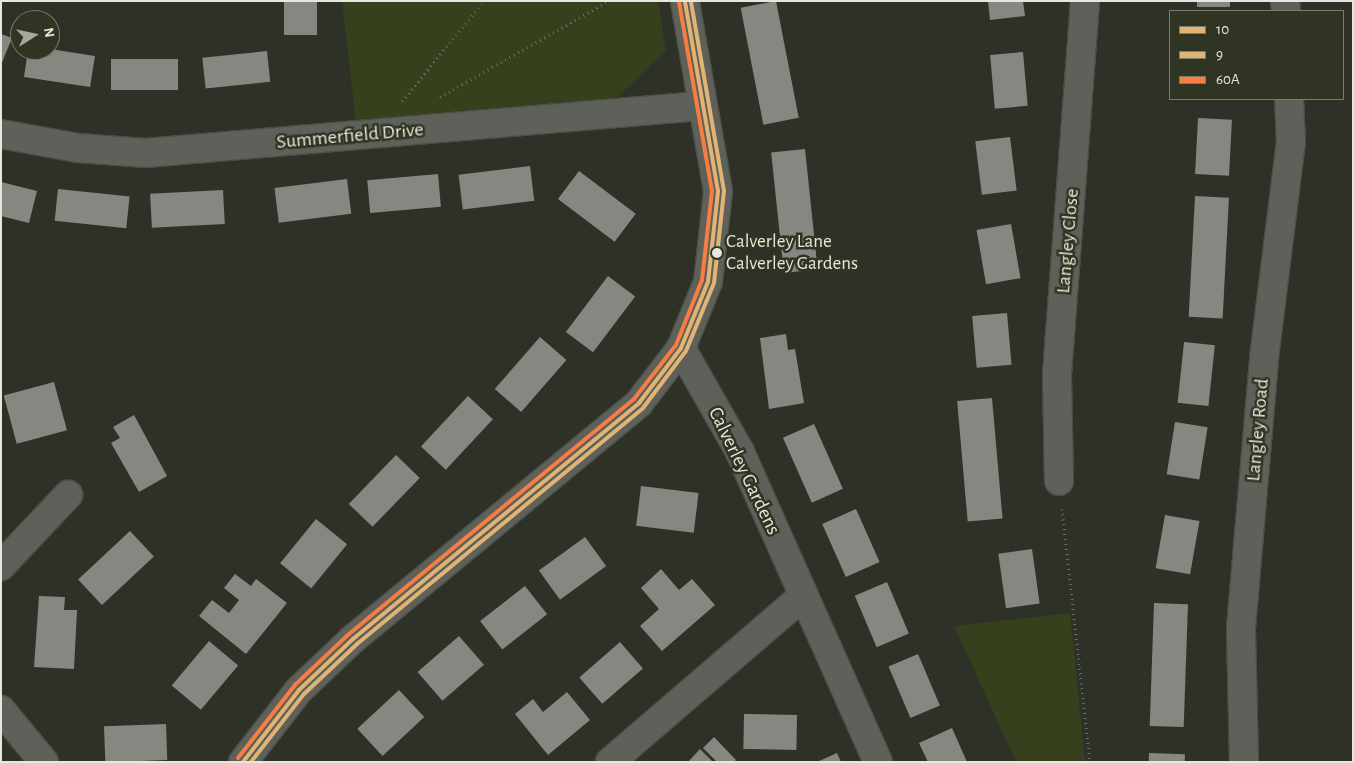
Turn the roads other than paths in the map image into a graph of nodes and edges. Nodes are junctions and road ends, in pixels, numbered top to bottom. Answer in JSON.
{"nodes":[{"id":1,"x":685,"y":1,"type":"edge"},
{"id":2,"x":1085,"y":1,"type":"edge"},
{"id":3,"x":1289,"y":100,"type":"edge"},
{"id":4,"x":700,"y":106,"type":"junction"},
{"id":5,"x":1,"y":134,"type":"edge"},
{"id":6,"x":680,"y":348,"type":"junction"},
{"id":7,"x":1059,"y":481,"type":"road end"},
{"id":8,"x":68,"y":494,"type":"dead end"},
{"id":9,"x":1,"y":566,"type":"edge"},
{"id":10,"x":802,"y":597,"type":"junction"},
{"id":11,"x":1,"y":710,"type":"edge"},
{"id":12,"x":44,"y":762,"type":"edge"},
{"id":13,"x":243,"y":762,"type":"edge"},
{"id":14,"x":610,"y":762,"type":"edge"},
{"id":15,"x":878,"y":762,"type":"edge"},
{"id":16,"x":1244,"y":762,"type":"edge"}],
"edges":[{"from":1,"to":4,"type":"street"},
{"from":2,"to":7,"type":"street","name":"Langley Close"},
{"from":3,"to":16,"type":"street","name":"Langley Road"},
{"from":4,"to":5,"type":"street","name":"Summerfield Drive"},
{"from":4,"to":6,"type":"street"},
{"from":6,"to":10,"type":"street","name":"Calverley Gardens"},
{"from":6,"to":13,"type":"street"},
{"from":8,"to":9,"type":"street"},
{"from":10,"to":14,"type":"street"},
{"from":10,"to":15,"type":"street","name":"Calverley Gardens"},
{"from":11,"to":12,"type":"street"}]}
